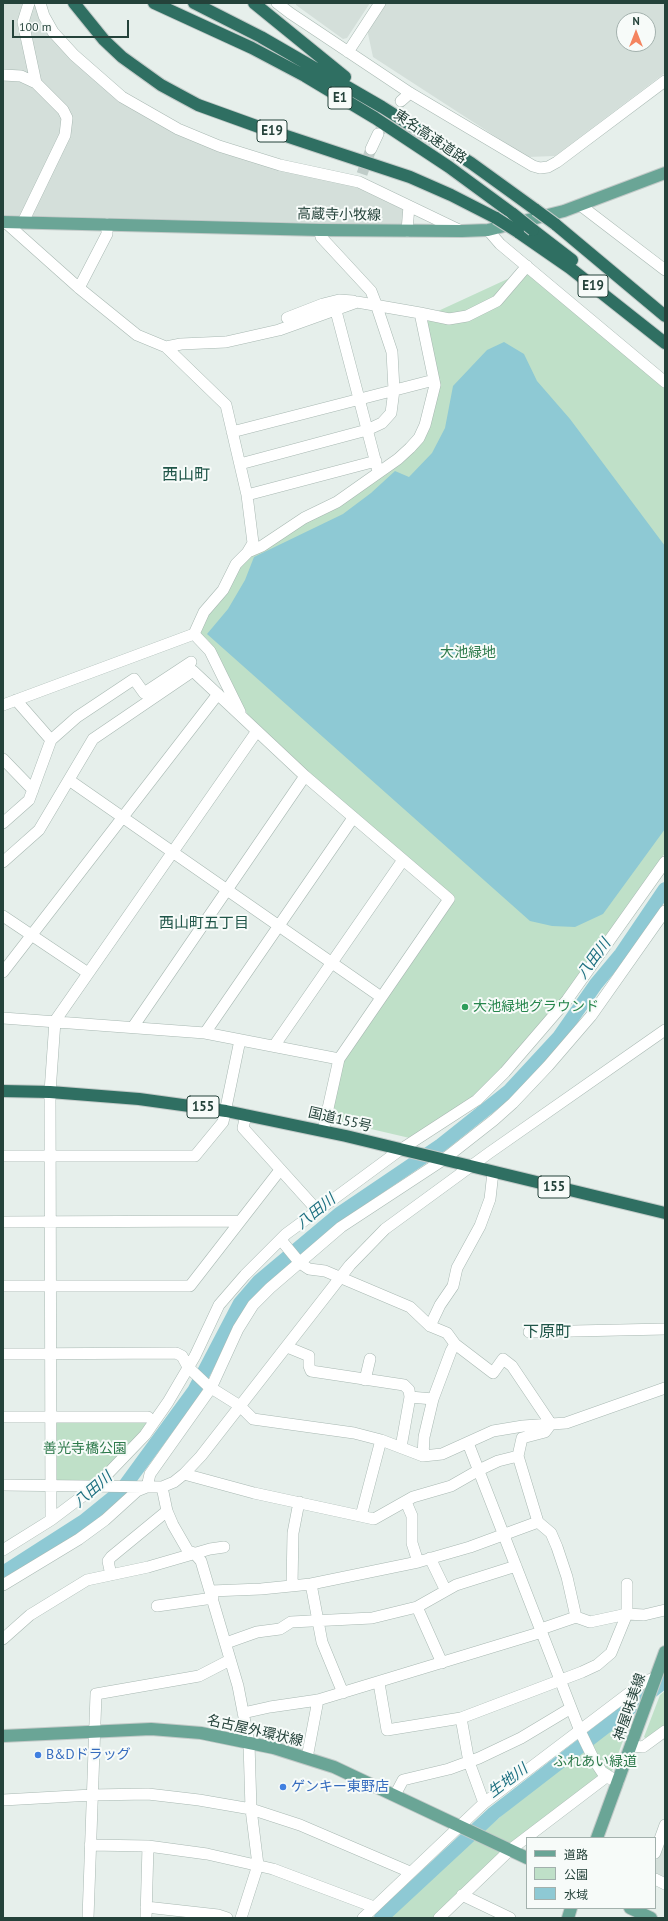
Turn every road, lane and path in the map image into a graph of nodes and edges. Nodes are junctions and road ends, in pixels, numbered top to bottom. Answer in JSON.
{"nodes":[{"id":1,"x":29,"y":3,"type":"edge"},
{"id":2,"x":40,"y":3,"type":"edge"},
{"id":3,"x":74,"y":3,"type":"edge"},
{"id":4,"x":154,"y":3,"type":"edge"},
{"id":5,"x":194,"y":3,"type":"edge"},
{"id":6,"x":254,"y":3,"type":"edge"},
{"id":7,"x":277,"y":3,"type":"edge"},
{"id":8,"x":380,"y":3,"type":"edge"},
{"id":9,"x":348,"y":52,"type":"junction"},
{"id":10,"x":3,"y":75,"type":"edge"},
{"id":11,"x":665,"y":81,"type":"edge"},
{"id":12,"x":36,"y":83,"type":"junction"},
{"id":13,"x":410,"y":93,"type":"junction"},
{"id":14,"x":402,"y":101,"type":"tunnel mouth"},
{"id":15,"x":382,"y":107,"type":"junction"},
{"id":16,"x":378,"y":134,"type":"tunnel mouth"},
{"id":17,"x":371,"y":149,"type":"tunnel mouth"},
{"id":18,"x":665,"y":173,"type":"edge"},
{"id":19,"x":580,"y":205,"type":"junction"},
{"id":20,"x":409,"y":206,"type":"junction"},
{"id":21,"x":4,"y":222,"type":"edge"},
{"id":22,"x":23,"y":222,"type":"junction"},
{"id":23,"x":108,"y":224,"type":"junction"},
{"id":24,"x":320,"y":230,"type":"junction"},
{"id":25,"x":488,"y":230,"type":"junction"},
{"id":26,"x":407,"y":231,"type":"junction"},
{"id":27,"x":462,"y":231,"type":"junction"},
{"id":28,"x":527,"y":266,"type":"junction"},
{"id":29,"x":665,"y":270,"type":"edge"},
{"id":30,"x":79,"y":288,"type":"junction"},
{"id":31,"x":357,"y":302,"type":"junction"},
{"id":32,"x":376,"y":304,"type":"junction"},
{"id":33,"x":336,"y":311,"type":"junction"},
{"id":34,"x":420,"y":313,"type":"junction"},
{"id":35,"x":665,"y":316,"type":"edge"},
{"id":36,"x":287,"y":318,"type":"dead end"},
{"id":37,"x":665,"y":336,"type":"edge"},
{"id":38,"x":665,"y":343,"type":"edge"},
{"id":39,"x":166,"y":347,"type":"junction"},
{"id":40,"x":434,"y":380,"type":"junction"},
{"id":41,"x":665,"y":382,"type":"edge"},
{"id":42,"x":394,"y":390,"type":"junction"},
{"id":43,"x":359,"y":399,"type":"junction"},
{"id":44,"x":367,"y":430,"type":"junction"},
{"id":45,"x":232,"y":432,"type":"junction"},
{"id":46,"x":240,"y":464,"type":"junction"},
{"id":47,"x":377,"y":466,"type":"junction"},
{"id":48,"x":247,"y":495,"type":"junction"},
{"id":49,"x":247,"y":553,"type":"junction"},
{"id":50,"x":194,"y":634,"type":"junction"},
{"id":51,"x":191,"y":662,"type":"dead end"},
{"id":52,"x":218,"y":694,"type":"junction"},
{"id":53,"x":16,"y":700,"type":"junction"},
{"id":54,"x":3,"y":705,"type":"edge"},
{"id":55,"x":240,"y":715,"type":"junction"},
{"id":56,"x":257,"y":731,"type":"junction"},
{"id":57,"x":51,"y":740,"type":"junction"},
{"id":58,"x":3,"y":759,"type":"edge"},
{"id":59,"x":305,"y":776,"type":"junction"},
{"id":60,"x":69,"y":780,"type":"junction"},
{"id":61,"x":33,"y":790,"type":"junction"},
{"id":62,"x":122,"y":818,"type":"junction"},
{"id":63,"x":353,"y":818,"type":"junction"},
{"id":64,"x":3,"y":823,"type":"edge"},
{"id":65,"x":172,"y":852,"type":"junction"},
{"id":66,"x":402,"y":860,"type":"junction"},
{"id":67,"x":3,"y":862,"type":"edge"},
{"id":68,"x":665,"y":862,"type":"edge"},
{"id":69,"x":226,"y":890,"type":"junction"},
{"id":70,"x":665,"y":911,"type":"edge"},
{"id":71,"x":3,"y":916,"type":"edge"},
{"id":72,"x":279,"y":926,"type":"junction"},
{"id":73,"x":31,"y":936,"type":"junction"},
{"id":74,"x":332,"y":963,"type":"junction"},
{"id":75,"x":3,"y":972,"type":"edge"},
{"id":76,"x":88,"y":974,"type":"junction"},
{"id":77,"x":381,"y":997,"type":"junction"},
{"id":78,"x":3,"y":1018,"type":"edge"},
{"id":79,"x":55,"y":1021,"type":"junction"},
{"id":80,"x":133,"y":1027,"type":"junction"},
{"id":81,"x":665,"y":1030,"type":"edge"},
{"id":82,"x":205,"y":1033,"type":"junction"},
{"id":83,"x":240,"y":1040,"type":"junction"},
{"id":84,"x":274,"y":1046,"type":"junction"},
{"id":85,"x":339,"y":1059,"type":"junction"},
{"id":86,"x":3,"y":1091,"type":"edge"},
{"id":87,"x":50,"y":1092,"type":"junction"},
{"id":88,"x":226,"y":1112,"type":"junction"},
{"id":89,"x":246,"y":1116,"type":"junction"},
{"id":90,"x":323,"y":1131,"type":"junction"},
{"id":91,"x":400,"y":1150,"type":"junction"},
{"id":92,"x":3,"y":1156,"type":"edge"},
{"id":93,"x":50,"y":1156,"type":"junction"},
{"id":94,"x":443,"y":1160,"type":"junction"},
{"id":95,"x":470,"y":1167,"type":"junction"},
{"id":96,"x":280,"y":1170,"type":"junction"},
{"id":97,"x":493,"y":1172,"type":"junction"},
{"id":98,"x":316,"y":1210,"type":"junction"},
{"id":99,"x":665,"y":1213,"type":"edge"},
{"id":100,"x":240,"y":1221,"type":"junction"},
{"id":101,"x":3,"y":1222,"type":"edge"},
{"id":102,"x":51,"y":1222,"type":"junction"},
{"id":103,"x":281,"y":1240,"type":"junction"},
{"id":104,"x":299,"y":1262,"type":"junction"},
{"id":105,"x":341,"y":1277,"type":"junction"},
{"id":106,"x":3,"y":1286,"type":"edge"},
{"id":107,"x":51,"y":1286,"type":"junction"},
{"id":108,"x":430,"y":1326,"type":"junction"},
{"id":109,"x":665,"y":1329,"type":"edge"},
{"id":110,"x":529,"y":1332,"type":"dead end"},
{"id":111,"x":455,"y":1344,"type":"junction"},
{"id":112,"x":287,"y":1347,"type":"junction"},
{"id":113,"x":3,"y":1354,"type":"edge"},
{"id":114,"x":51,"y":1354,"type":"junction"},
{"id":115,"x":370,"y":1359,"type":"dead end"},
{"id":116,"x":189,"y":1368,"type":"junction"},
{"id":117,"x":365,"y":1380,"type":"junction"},
{"id":118,"x":209,"y":1387,"type":"junction"},
{"id":119,"x":665,"y":1388,"type":"edge"},
{"id":120,"x":410,"y":1397,"type":"junction"},
{"id":121,"x":433,"y":1399,"type":"junction"},
{"id":122,"x":240,"y":1406,"type":"junction"},
{"id":123,"x":3,"y":1417,"type":"edge"},
{"id":124,"x":51,"y":1417,"type":"junction"},
{"id":125,"x":148,"y":1417,"type":"dead end"},
{"id":126,"x":551,"y":1424,"type":"junction"},
{"id":127,"x":381,"y":1440,"type":"junction"},
{"id":128,"x":468,"y":1443,"type":"junction"},
{"id":129,"x":401,"y":1447,"type":"junction"},
{"id":130,"x":423,"y":1456,"type":"junction"},
{"id":131,"x":518,"y":1456,"type":"junction"},
{"id":132,"x":479,"y":1470,"type":"junction"},
{"id":133,"x":184,"y":1474,"type":"junction"},
{"id":134,"x":3,"y":1485,"type":"edge"},
{"id":135,"x":51,"y":1486,"type":"junction"},
{"id":136,"x":96,"y":1486,"type":"junction"},
{"id":137,"x":147,"y":1486,"type":"junction"},
{"id":138,"x":162,"y":1487,"type":"junction"},
{"id":139,"x":299,"y":1502,"type":"junction"},
{"id":140,"x":406,"y":1502,"type":"junction"},
{"id":141,"x":167,"y":1511,"type":"junction"},
{"id":142,"x":361,"y":1516,"type":"junction"},
{"id":143,"x":51,"y":1520,"type":"junction"},
{"id":144,"x":538,"y":1522,"type":"junction"},
{"id":145,"x":504,"y":1534,"type":"junction"},
{"id":146,"x":224,"y":1547,"type":"dead end"},
{"id":147,"x":3,"y":1550,"type":"edge"},
{"id":148,"x":194,"y":1553,"type":"junction"},
{"id":149,"x":430,"y":1558,"type":"junction"},
{"id":150,"x":418,"y":1562,"type":"junction"},
{"id":151,"x":516,"y":1566,"type":"junction"},
{"id":152,"x":111,"y":1575,"type":"junction"},
{"id":153,"x":311,"y":1584,"type":"junction"},
{"id":154,"x":627,"y":1584,"type":"dead end"},
{"id":155,"x":3,"y":1585,"type":"edge"},
{"id":156,"x":292,"y":1586,"type":"junction"},
{"id":157,"x":445,"y":1589,"type":"junction"},
{"id":158,"x":212,"y":1594,"type":"junction"},
{"id":159,"x":157,"y":1606,"type":"dead end"},
{"id":160,"x":417,"y":1607,"type":"junction"},
{"id":161,"x":665,"y":1610,"type":"edge"},
{"id":162,"x":627,"y":1614,"type":"junction"},
{"id":163,"x":576,"y":1617,"type":"junction"},
{"id":164,"x":318,"y":1622,"type":"junction"},
{"id":165,"x":541,"y":1631,"type":"junction"},
{"id":166,"x":3,"y":1639,"type":"edge"},
{"id":167,"x":226,"y":1643,"type":"junction"},
{"id":168,"x":665,"y":1652,"type":"edge"},
{"id":169,"x":230,"y":1660,"type":"junction"},
{"id":170,"x":442,"y":1663,"type":"junction"},
{"id":171,"x":655,"y":1678,"type":"junction"},
{"id":172,"x":561,"y":1680,"type":"junction"},
{"id":173,"x":379,"y":1683,"type":"junction"},
{"id":174,"x":343,"y":1693,"type":"junction"},
{"id":175,"x":318,"y":1700,"type":"junction"},
{"id":176,"x":571,"y":1708,"type":"junction"},
{"id":177,"x":243,"y":1713,"type":"junction"},
{"id":178,"x":461,"y":1718,"type":"junction"},
{"id":179,"x":95,"y":1731,"type":"junction"},
{"id":180,"x":665,"y":1731,"type":"edge"},
{"id":181,"x":582,"y":1735,"type":"junction"},
{"id":182,"x":3,"y":1736,"type":"edge"},
{"id":183,"x":249,"y":1742,"type":"junction"},
{"id":184,"x":632,"y":1746,"type":"junction"},
{"id":185,"x":307,"y":1758,"type":"junction"},
{"id":186,"x":469,"y":1762,"type":"junction"},
{"id":187,"x":618,"y":1782,"type":"junction"},
{"id":188,"x":92,"y":1795,"type":"junction"},
{"id":189,"x":395,"y":1795,"type":"junction"},
{"id":190,"x":3,"y":1800,"type":"edge"},
{"id":191,"x":484,"y":1803,"type":"junction"},
{"id":192,"x":251,"y":1809,"type":"junction"},
{"id":193,"x":665,"y":1825,"type":"edge"},
{"id":194,"x":465,"y":1828,"type":"junction"},
{"id":195,"x":527,"y":1837,"type":"edge"},
{"id":196,"x":597,"y":1837,"type":"edge"},
{"id":197,"x":526,"y":1838,"type":"edge"},
{"id":198,"x":90,"y":1846,"type":"junction"},
{"id":199,"x":148,"y":1846,"type":"junction"},
{"id":200,"x":510,"y":1850,"type":"junction"},
{"id":201,"x":656,"y":1850,"type":"edge"},
{"id":202,"x":526,"y":1858,"type":"edge"},
{"id":203,"x":258,"y":1865,"type":"junction"},
{"id":204,"x":410,"y":1872,"type":"junction"},
{"id":205,"x":656,"y":1880,"type":"edge"},
{"id":206,"x":665,"y":1884,"type":"edge"},
{"id":207,"x":462,"y":1895,"type":"junction"},
{"id":208,"x":374,"y":1907,"type":"junction"},
{"id":209,"x":632,"y":1909,"type":"edge"},
{"id":210,"x":146,"y":1913,"type":"edge"},
{"id":211,"x":507,"y":1917,"type":"edge"},
{"id":212,"x":88,"y":1918,"type":"edge"},
{"id":213,"x":227,"y":1918,"type":"edge"},
{"id":214,"x":241,"y":1918,"type":"edge"},
{"id":215,"x":363,"y":1918,"type":"edge"},
{"id":216,"x":439,"y":1918,"type":"edge"},
{"id":217,"x":651,"y":1918,"type":"edge"}],
"edges":[{"from":1,"to":12,"type":"street"},
{"from":2,"to":20,"type":"street"},
{"from":3,"to":38,"type":"highway","number":"E19","bridge":true},
{"from":4,"to":37,"type":"highway","name":"東名高速道路","number":"E1","bridge":true},
{"from":5,"to":15,"type":"highway","name":"東名高速道路","number":"E1"},
{"from":6,"to":15,"type":"highway"},
{"from":7,"to":9,"type":"street"},
{"from":8,"to":9,"type":"street"},
{"from":9,"to":13,"type":"street"},
{"from":10,"to":12,"type":"street"},
{"from":11,"to":13,"type":"street"},
{"from":12,"to":22,"type":"street"},
{"from":13,"to":14,"type":"street"},
{"from":15,"to":35,"type":"highway","name":"東名高速道路","number":"E1","bridge":true},
{"from":16,"to":17,"type":"street"},
{"from":18,"to":19,"type":"main road","name":"高蔵寺小牧線"},
{"from":19,"to":25,"type":"main road","name":"高蔵寺小牧線"},
{"from":19,"to":29,"type":"street"},
{"from":20,"to":26,"type":"street"},
{"from":20,"to":27,"type":"street"},
{"from":21,"to":22,"type":"main road","name":"高蔵寺小牧線"},
{"from":21,"to":30,"type":"street"},
{"from":22,"to":23,"type":"main road","name":"高蔵寺小牧線"},
{"from":23,"to":24,"type":"main road","name":"高蔵寺小牧線"},
{"from":23,"to":30,"type":"street"},
{"from":24,"to":26,"type":"main road","name":"高蔵寺小牧線"},
{"from":24,"to":32,"type":"street"},
{"from":25,"to":27,"type":"main road","name":"高蔵寺小牧線"},
{"from":25,"to":28,"type":"street"},
{"from":26,"to":27,"type":"main road","name":"高蔵寺小牧線"},
{"from":28,"to":34,"type":"street"},
{"from":28,"to":41,"type":"street"},
{"from":30,"to":39,"type":"street"},
{"from":31,"to":32,"type":"street"},
{"from":31,"to":33,"type":"street"},
{"from":31,"to":36,"type":"street"},
{"from":32,"to":34,"type":"street"},
{"from":32,"to":42,"type":"street"},
{"from":33,"to":39,"type":"street"},
{"from":33,"to":43,"type":"street"},
{"from":34,"to":40,"type":"street"},
{"from":39,"to":45,"type":"street"},
{"from":40,"to":42,"type":"street"},
{"from":40,"to":47,"type":"street"},
{"from":42,"to":43,"type":"street"},
{"from":42,"to":44,"type":"street"},
{"from":43,"to":44,"type":"street"},
{"from":43,"to":45,"type":"street"},
{"from":44,"to":46,"type":"street"},
{"from":44,"to":47,"type":"street"},
{"from":45,"to":46,"type":"street"},
{"from":46,"to":48,"type":"street"},
{"from":47,"to":48,"type":"street"},
{"from":47,"to":49,"type":"street"},
{"from":48,"to":49,"type":"street"},
{"from":49,"to":50,"type":"street"},
{"from":50,"to":53,"type":"street"},
{"from":50,"to":55,"type":"street"},
{"from":51,"to":57,"type":"street"},
{"from":52,"to":55,"type":"street"},
{"from":52,"to":60,"type":"street"},
{"from":52,"to":62,"type":"street"},
{"from":53,"to":54,"type":"street"},
{"from":53,"to":57,"type":"street"},
{"from":55,"to":56,"type":"street"},
{"from":56,"to":59,"type":"street"},
{"from":56,"to":65,"type":"street"},
{"from":57,"to":61,"type":"street"},
{"from":58,"to":61,"type":"street"},
{"from":59,"to":63,"type":"street"},
{"from":59,"to":69,"type":"street"},
{"from":60,"to":62,"type":"street"},
{"from":60,"to":67,"type":"street"},
{"from":61,"to":64,"type":"street"},
{"from":62,"to":65,"type":"street"},
{"from":62,"to":73,"type":"street"},
{"from":63,"to":66,"type":"street"},
{"from":63,"to":72,"type":"street"},
{"from":65,"to":69,"type":"street"},
{"from":65,"to":76,"type":"street"},
{"from":66,"to":74,"type":"street"},
{"from":66,"to":77,"type":"street"},
{"from":68,"to":91,"type":"street"},
{"from":69,"to":72,"type":"street"},
{"from":69,"to":80,"type":"street"},
{"from":70,"to":94,"type":"street"},
{"from":71,"to":73,"type":"street"},
{"from":72,"to":74,"type":"street"},
{"from":72,"to":82,"type":"street"},
{"from":73,"to":75,"type":"street"},
{"from":73,"to":76,"type":"street"},
{"from":74,"to":77,"type":"street"},
{"from":74,"to":84,"type":"street"},
{"from":76,"to":79,"type":"street"},
{"from":77,"to":85,"type":"street"},
{"from":78,"to":79,"type":"street"},
{"from":79,"to":80,"type":"street"},
{"from":79,"to":87,"type":"street"},
{"from":80,"to":82,"type":"street"},
{"from":81,"to":95,"type":"street"},
{"from":82,"to":83,"type":"street"},
{"from":83,"to":84,"type":"street"},
{"from":83,"to":88,"type":"street"},
{"from":84,"to":85,"type":"street"},
{"from":85,"to":90,"type":"street"},
{"from":86,"to":87,"type":"highway","name":"国道155号","number":"155"},
{"from":87,"to":88,"type":"highway","name":"国道155号","number":"155"},
{"from":87,"to":93,"type":"street"},
{"from":88,"to":89,"type":"highway","name":"国道155号","number":"155"},
{"from":88,"to":93,"type":"street"},
{"from":89,"to":90,"type":"highway","name":"国道155号","number":"155"},
{"from":89,"to":96,"type":"street"},
{"from":90,"to":91,"type":"highway","name":"国道155号","number":"155"},
{"from":91,"to":94,"type":"highway","name":"国道155号","number":"155"},
{"from":91,"to":98,"type":"street"},
{"from":92,"to":93,"type":"street"},
{"from":93,"to":102,"type":"street"},
{"from":94,"to":95,"type":"highway","name":"国道155号","number":"155"},
{"from":94,"to":104,"type":"street"},
{"from":95,"to":97,"type":"highway","name":"国道155号","number":"155"},
{"from":95,"to":105,"type":"street"},
{"from":96,"to":98,"type":"street"},
{"from":96,"to":100,"type":"street"},
{"from":97,"to":99,"type":"highway","name":"国道155号","number":"155"},
{"from":97,"to":108,"type":"street"},
{"from":98,"to":103,"type":"street"},
{"from":100,"to":102,"type":"street"},
{"from":100,"to":107,"type":"street"},
{"from":101,"to":102,"type":"street"},
{"from":102,"to":107,"type":"street"},
{"from":103,"to":104,"type":"street"},
{"from":103,"to":116,"type":"street"},
{"from":104,"to":105,"type":"street"},
{"from":104,"to":118,"type":"street"},
{"from":105,"to":108,"type":"street"},
{"from":105,"to":112,"type":"street"},
{"from":106,"to":107,"type":"street"},
{"from":107,"to":114,"type":"street"},
{"from":108,"to":111,"type":"street"},
{"from":109,"to":110,"type":"street"},
{"from":111,"to":121,"type":"street"},
{"from":111,"to":126,"type":"street"},
{"from":112,"to":117,"type":"street"},
{"from":112,"to":122,"type":"street"},
{"from":113,"to":114,"type":"street"},
{"from":114,"to":116,"type":"street"},
{"from":114,"to":124,"type":"street"},
{"from":115,"to":117,"type":"street"},
{"from":116,"to":118,"type":"street"},
{"from":116,"to":136,"type":"street"},
{"from":117,"to":120,"type":"street"},
{"from":118,"to":122,"type":"street"},
{"from":118,"to":137,"type":"street"},
{"from":119,"to":126,"type":"street"},
{"from":120,"to":121,"type":"street"},
{"from":120,"to":129,"type":"street"},
{"from":121,"to":130,"type":"street"},
{"from":122,"to":127,"type":"street"},
{"from":122,"to":133,"type":"street"},
{"from":123,"to":124,"type":"street"},
{"from":124,"to":125,"type":"street"},
{"from":124,"to":135,"type":"street"},
{"from":126,"to":128,"type":"street"},
{"from":126,"to":131,"type":"street"},
{"from":127,"to":129,"type":"street"},
{"from":127,"to":142,"type":"street"},
{"from":128,"to":130,"type":"street"},
{"from":128,"to":132,"type":"street"},
{"from":129,"to":130,"type":"street"},
{"from":131,"to":132,"type":"street"},
{"from":131,"to":144,"type":"street"},
{"from":132,"to":140,"type":"street"},
{"from":132,"to":145,"type":"street"},
{"from":133,"to":138,"type":"street"},
{"from":133,"to":139,"type":"street"},
{"from":134,"to":135,"type":"street"},
{"from":135,"to":136,"type":"street"},
{"from":135,"to":143,"type":"street"},
{"from":136,"to":137,"type":"street"},
{"from":136,"to":143,"type":"street"},
{"from":137,"to":138,"type":"street"},
{"from":137,"to":155,"type":"street"},
{"from":138,"to":141,"type":"street"},
{"from":139,"to":142,"type":"street"},
{"from":139,"to":156,"type":"street"},
{"from":140,"to":142,"type":"street"},
{"from":140,"to":150,"type":"street"},
{"from":141,"to":148,"type":"street"},
{"from":141,"to":152,"type":"street"},
{"from":143,"to":147,"type":"street"},
{"from":144,"to":145,"type":"street"},
{"from":144,"to":163,"type":"street"},
{"from":145,"to":149,"type":"street"},
{"from":145,"to":151,"type":"street"},
{"from":146,"to":148,"type":"street"},
{"from":148,"to":152,"type":"street"},
{"from":148,"to":158,"type":"street"},
{"from":149,"to":150,"type":"street"},
{"from":149,"to":157,"type":"street"},
{"from":150,"to":153,"type":"street"},
{"from":151,"to":157,"type":"street"},
{"from":151,"to":165,"type":"street"},
{"from":152,"to":166,"type":"street"},
{"from":153,"to":156,"type":"street"},
{"from":153,"to":164,"type":"street"},
{"from":154,"to":162,"type":"street"},
{"from":156,"to":158,"type":"street"},
{"from":157,"to":160,"type":"street"},
{"from":158,"to":159,"type":"street"},
{"from":158,"to":167,"type":"street"},
{"from":160,"to":164,"type":"street"},
{"from":160,"to":170,"type":"street"},
{"from":161,"to":162,"type":"street"},
{"from":162,"to":163,"type":"street"},
{"from":162,"to":172,"type":"street"},
{"from":163,"to":165,"type":"street"},
{"from":164,"to":167,"type":"street"},
{"from":164,"to":174,"type":"street"},
{"from":165,"to":170,"type":"street"},
{"from":165,"to":172,"type":"street"},
{"from":167,"to":169,"type":"street"},
{"from":168,"to":171,"type":"main road","name":"神屋味美線"},
{"from":169,"to":177,"type":"street"},
{"from":169,"to":179,"type":"street"},
{"from":170,"to":173,"type":"street"},
{"from":171,"to":181,"type":"street"},
{"from":171,"to":184,"type":"main road","name":"神屋味美線"},
{"from":172,"to":176,"type":"street"},
{"from":172,"to":178,"type":"street"},
{"from":173,"to":174,"type":"street"},
{"from":173,"to":178,"type":"street"},
{"from":174,"to":175,"type":"street"},
{"from":175,"to":177,"type":"street"},
{"from":175,"to":185,"type":"street"},
{"from":176,"to":181,"type":"street"},
{"from":176,"to":186,"type":"street"},
{"from":177,"to":183,"type":"street"},
{"from":178,"to":186,"type":"street"},
{"from":179,"to":182,"type":"main road","name":"名古屋外環状線"},
{"from":179,"to":183,"type":"main road","name":"名古屋外環状線"},
{"from":179,"to":188,"type":"street"},
{"from":180,"to":184,"type":"street"},
{"from":181,"to":187,"type":"street"},
{"from":181,"to":191,"type":"street"},
{"from":183,"to":185,"type":"main road","name":"名古屋外環状線"},
{"from":183,"to":192,"type":"street"},
{"from":184,"to":187,"type":"main road","name":"神屋味美線"},
{"from":185,"to":189,"type":"main road","name":"名古屋外環状線"},
{"from":186,"to":189,"type":"street"},
{"from":186,"to":191,"type":"street"},
{"from":187,"to":195,"type":"street"},
{"from":187,"to":196,"type":"main road","name":"神屋味美線"},
{"from":188,"to":190,"type":"street"},
{"from":188,"to":192,"type":"street"},
{"from":188,"to":198,"type":"street"},
{"from":189,"to":194,"type":"main road","name":"名古屋外環状線"},
{"from":191,"to":194,"type":"street"},
{"from":192,"to":203,"type":"street"},
{"from":192,"to":204,"type":"street"},
{"from":193,"to":201,"type":"street"},
{"from":194,"to":200,"type":"main road","name":"名古屋外環状線"},
{"from":194,"to":204,"type":"street"},
{"from":197,"to":200,"type":"street"},
{"from":198,"to":199,"type":"street"},
{"from":198,"to":212,"type":"street"},
{"from":199,"to":203,"type":"street"},
{"from":199,"to":210,"type":"street"},
{"from":200,"to":202,"type":"main road","name":"名古屋外環状線"},
{"from":200,"to":207,"type":"street"},
{"from":203,"to":208,"type":"street"},
{"from":203,"to":214,"type":"street"},
{"from":204,"to":208,"type":"street"},
{"from":205,"to":206,"type":"street"},
{"from":207,"to":211,"type":"street"},
{"from":207,"to":216,"type":"street"},
{"from":208,"to":215,"type":"street"},
{"from":209,"to":217,"type":"main road"},
{"from":210,"to":213,"type":"street"}]}
